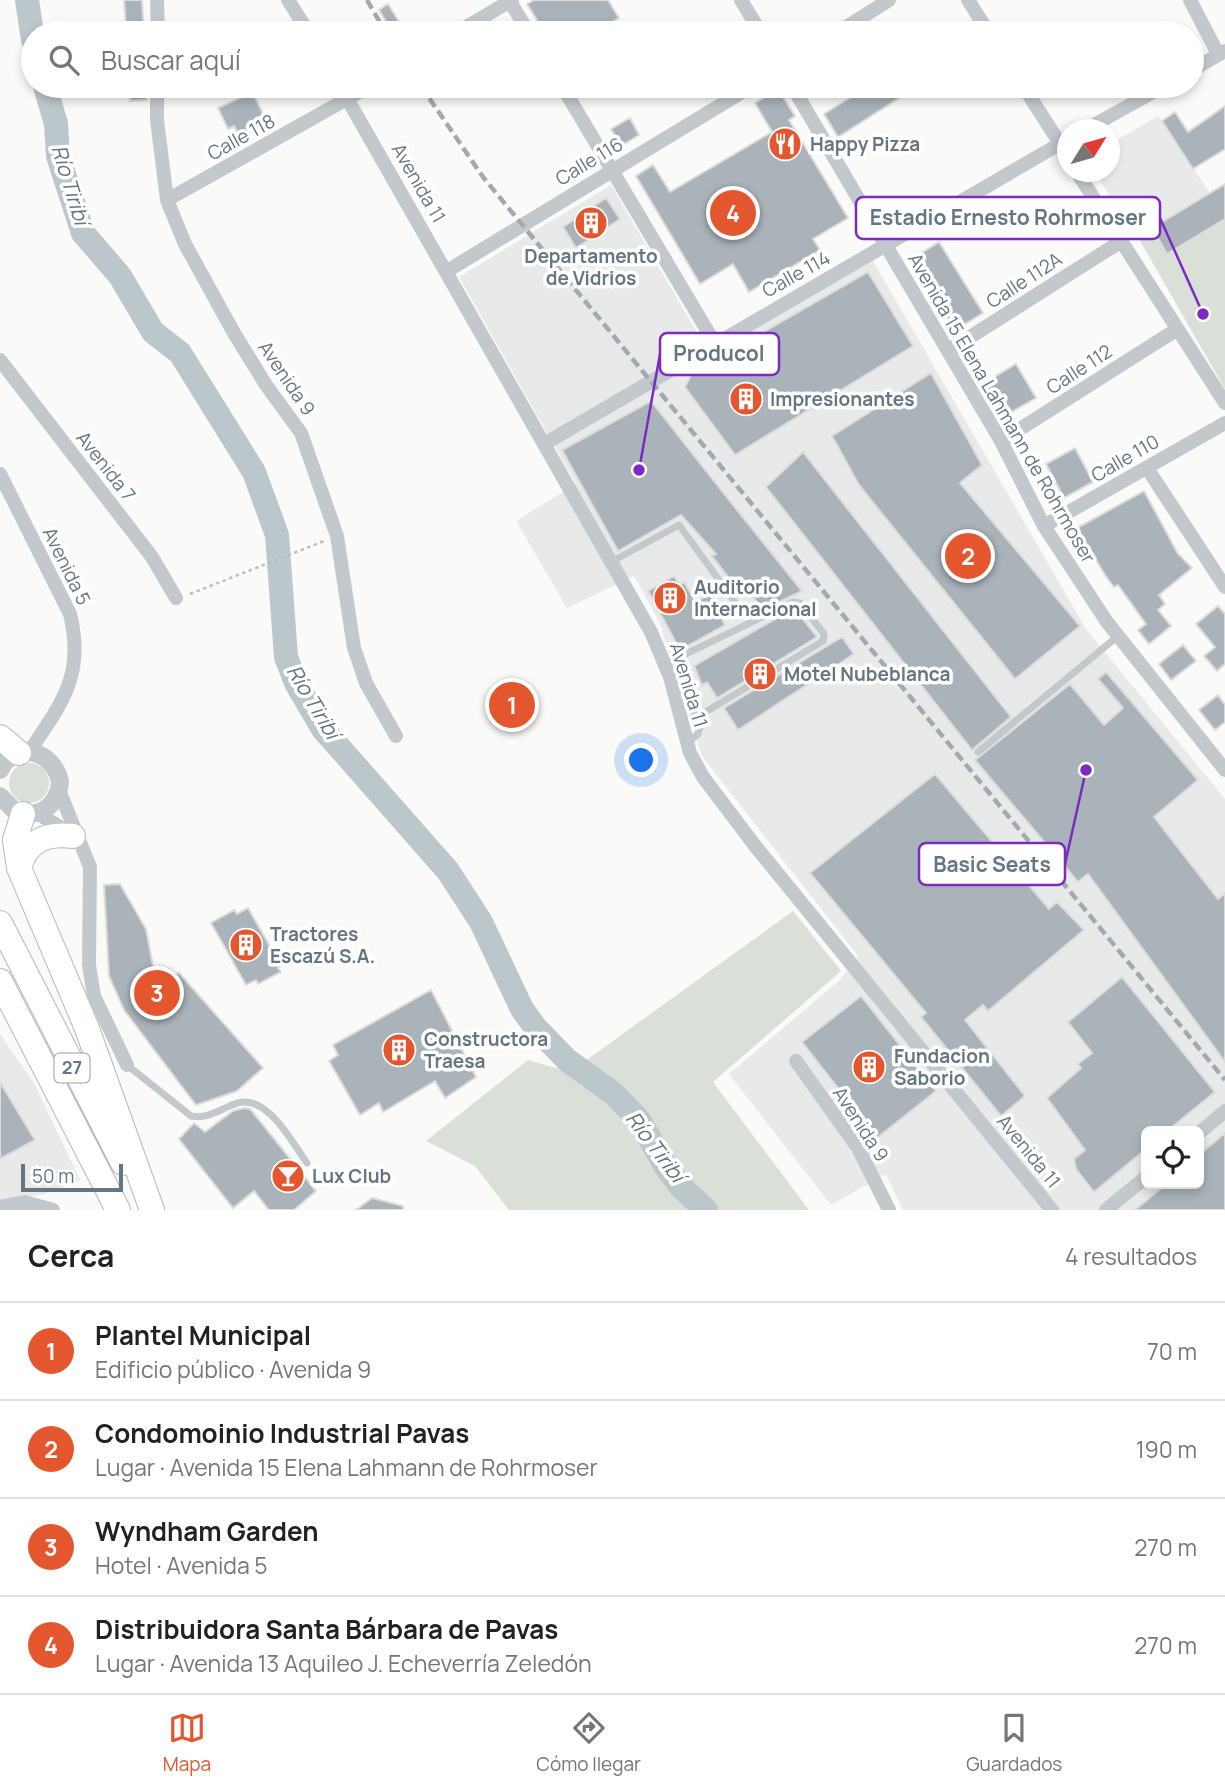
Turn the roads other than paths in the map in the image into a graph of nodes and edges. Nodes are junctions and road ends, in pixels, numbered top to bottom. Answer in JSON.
{"nodes":[{"id":1,"x":158,"y":0,"type":"edge"},
{"id":2,"x":289,"y":0,"type":"edge"},
{"id":3,"x":510,"y":0,"type":"edge"},
{"id":4,"x":741,"y":0,"type":"edge"},
{"id":5,"x":890,"y":0,"type":"edge"},
{"id":6,"x":968,"y":0,"type":"edge"},
{"id":7,"x":1190,"y":0,"type":"edge"},
{"id":8,"x":158,"y":21,"type":"edge"},
{"id":9,"x":302,"y":21,"type":"edge"},
{"id":10,"x":476,"y":21,"type":"edge"},
{"id":11,"x":523,"y":21,"type":"edge"},
{"id":12,"x":754,"y":21,"type":"edge"},
{"id":13,"x":856,"y":21,"type":"edge"},
{"id":14,"x":981,"y":21,"type":"edge"},
{"id":15,"x":1203,"y":21,"type":"edge"},
{"id":16,"x":1204,"y":23,"type":"edge"},
{"id":17,"x":1222,"y":52,"type":"edge"},
{"id":18,"x":1204,"y":63,"type":"edge"},
{"id":19,"x":157,"y":98,"type":"edge"},
{"id":20,"x":569,"y":98,"type":"edge"},
{"id":21,"x":732,"y":98,"type":"edge"},
{"id":22,"x":799,"y":98,"type":"edge"},
{"id":23,"x":1032,"y":98,"type":"edge"},
{"id":24,"x":1142,"y":98,"type":"edge"},
{"id":25,"x":348,"y":99,"type":"joint"},
{"id":26,"x":1105,"y":119,"type":"edge"},
{"id":27,"x":1057,"y":133,"type":"edge"},
{"id":28,"x":1057,"y":145,"type":"edge"},
{"id":29,"x":613,"y":169,"type":"junction"},
{"id":30,"x":1083,"y":182,"type":"edge"},
{"id":31,"x":167,"y":200,"type":"junction"},
{"id":32,"x":1120,"y":242,"type":"junction"},
{"id":33,"x":885,"y":246,"type":"junction"},
{"id":34,"x":447,"y":271,"type":"junction"},
{"id":35,"x":1176,"y":330,"type":"junction"},
{"id":36,"x":714,"y":342,"type":"junction"},
{"id":37,"x":948,"y":351,"type":"junction"},
{"id":38,"x":0,"y":360,"type":"edge"},
{"id":39,"x":1225,"y":403,"type":"edge"},
{"id":40,"x":1225,"y":424,"type":"edge"},
{"id":41,"x":1001,"y":441,"type":"junction"},
{"id":42,"x":544,"y":444,"type":"junction"},
{"id":43,"x":1147,"y":468,"type":"junction"},
{"id":44,"x":0,"y":474,"type":"edge"},
{"id":45,"x":1044,"y":526,"type":"junction"},
{"id":46,"x":611,"y":562,"type":"junction"},
{"id":47,"x":1225,"y":587,"type":"edge"},
{"id":48,"x":176,"y":598,"type":"dead end"},
{"id":49,"x":743,"y":613,"type":"dead end"},
{"id":50,"x":1118,"y":636,"type":"junction"},
{"id":51,"x":671,"y":661,"type":"junction"},
{"id":52,"x":699,"y":726,"type":"junction"},
{"id":53,"x":396,"y":736,"type":"dead end"},
{"id":54,"x":0,"y":737,"type":"edge"},
{"id":55,"x":687,"y":743,"type":"junction"},
{"id":56,"x":24,"y":752,"type":"junction"},
{"id":57,"x":978,"y":752,"type":"dead end"},
{"id":58,"x":1224,"y":765,"type":"edge"},
{"id":59,"x":0,"y":770,"type":"edge"},
{"id":60,"x":59,"y":790,"type":"junction"},
{"id":61,"x":13,"y":805,"type":"edge"},
{"id":62,"x":78,"y":840,"type":"junction"},
{"id":63,"x":19,"y":868,"type":"junction"},
{"id":64,"x":0,"y":923,"type":"edge"},
{"id":65,"x":0,"y":981,"type":"edge"},
{"id":66,"x":0,"y":1007,"type":"edge"},
{"id":67,"x":796,"y":1061,"type":"dead end"},
{"id":68,"x":127,"y":1065,"type":"joint"},
{"id":69,"x":57,"y":1096,"type":"junction"},
{"id":70,"x":1225,"y":1111,"type":"edge"},
{"id":71,"x":1204,"y":1129,"type":"edge"},
{"id":72,"x":307,"y":1163,"type":"dead end"},
{"id":73,"x":1141,"y":1181,"type":"edge"},
{"id":74,"x":0,"y":1207,"type":"edge"},
{"id":75,"x":46,"y":1209,"type":"edge"},
{"id":76,"x":118,"y":1210,"type":"edge"},
{"id":77,"x":150,"y":1210,"type":"edge"},
{"id":78,"x":889,"y":1210,"type":"edge"},
{"id":79,"x":1052,"y":1210,"type":"edge"},
{"id":80,"x":1106,"y":1210,"type":"edge"}],
"edges":[{"from":1,"to":8,"type":"street"},
{"from":2,"to":9,"type":"street"},
{"from":3,"to":10,"type":"street"},
{"from":3,"to":11,"type":"street"},
{"from":4,"to":12,"type":"street"},
{"from":5,"to":13,"type":"street"},
{"from":6,"to":14,"type":"street"},
{"from":7,"to":15,"type":"street"},
{"from":16,"to":17,"type":"street"},
{"from":17,"to":18,"type":"street"},
{"from":19,"to":31,"type":"street","name":"Avenida 9"},
{"from":20,"to":29,"type":"street"},
{"from":21,"to":29,"type":"street","name":"Calle 116"},
{"from":22,"to":33,"type":"street","name":"Avenida 15 Elena Lahmann de Rohrmoser"},
{"from":23,"to":27,"type":"street"},
{"from":24,"to":26,"type":"street"},
{"from":25,"to":31,"type":"street","name":"Calle 118"},
{"from":25,"to":34,"type":"street","name":"Avenida 11"},
{"from":28,"to":33,"type":"street","name":"Calle 114"},
{"from":29,"to":34,"type":"street","name":"Calle 116"},
{"from":29,"to":36,"type":"street"},
{"from":30,"to":32,"type":"street"},
{"from":31,"to":53,"type":"street","name":"Avenida 9"},
{"from":32,"to":35,"type":"street"},
{"from":32,"to":37,"type":"street","name":"Calle 112A"},
{"from":33,"to":36,"type":"street","name":"Calle 114"},
{"from":33,"to":37,"type":"street","name":"Avenida 15 Elena Lahmann de Rohrmoser"},
{"from":34,"to":42,"type":"street","name":"Avenida 11"},
{"from":35,"to":39,"type":"street"},
{"from":35,"to":41,"type":"street","name":"Calle 112"},
{"from":36,"to":42,"type":"street","name":"Calle 114"},
{"from":37,"to":41,"type":"street","name":"Avenida 15 Elena Lahmann de Rohrmoser"},
{"from":38,"to":48,"type":"street","name":"Avenida 7"},
{"from":40,"to":43,"type":"street","name":"Calle 110"},
{"from":41,"to":45,"type":"street","name":"Avenida 15 Elena Lahmann de Rohrmoser"},
{"from":42,"to":46,"type":"street","name":"Avenida 11"},
{"from":43,"to":45,"type":"street","name":"Calle 110"},
{"from":43,"to":47,"type":"street"},
{"from":44,"to":56,"type":"street","name":"Avenida 5"},
{"from":45,"to":50,"type":"street","name":"Avenida 15 Elena Lahmann de Rohrmoser"},
{"from":46,"to":49,"type":"lane"},
{"from":46,"to":51,"type":"street","name":"Avenida 11"},
{"from":50,"to":57,"type":"lane"},
{"from":50,"to":58,"type":"street","name":"Avenida 15 Elena Lahmann de Rohrmoser"},
{"from":51,"to":52,"type":"lane"},
{"from":51,"to":52,"type":"lane"},
{"from":51,"to":55,"type":"street","name":"Avenida 11"},
{"from":52,"to":55,"type":"lane"},
{"from":54,"to":56,"type":"highway"},
{"from":55,"to":79,"type":"street","name":"Avenida 11"},
{"from":56,"to":59,"type":"street"},
{"from":56,"to":60,"type":"street"},
{"from":60,"to":61,"type":"street"},
{"from":60,"to":62,"type":"street"},
{"from":61,"to":62,"type":"street"},
{"from":61,"to":63,"type":"highway"},
{"from":62,"to":63,"type":"highway"},
{"from":62,"to":68,"type":"street"},
{"from":63,"to":77,"type":"highway"},
{"from":64,"to":77,"type":"highway","number":"27"},
{"from":65,"to":69,"type":"highway","number":"27"},
{"from":66,"to":69,"type":"highway"},
{"from":67,"to":78,"type":"street","name":"Avenida 9"},
{"from":68,"to":72,"type":"lane"},
{"from":69,"to":76,"type":"highway","number":"27"},
{"from":70,"to":71,"type":"street"},
{"from":73,"to":80,"type":"street"},
{"from":74,"to":75,"type":"street"}]}
